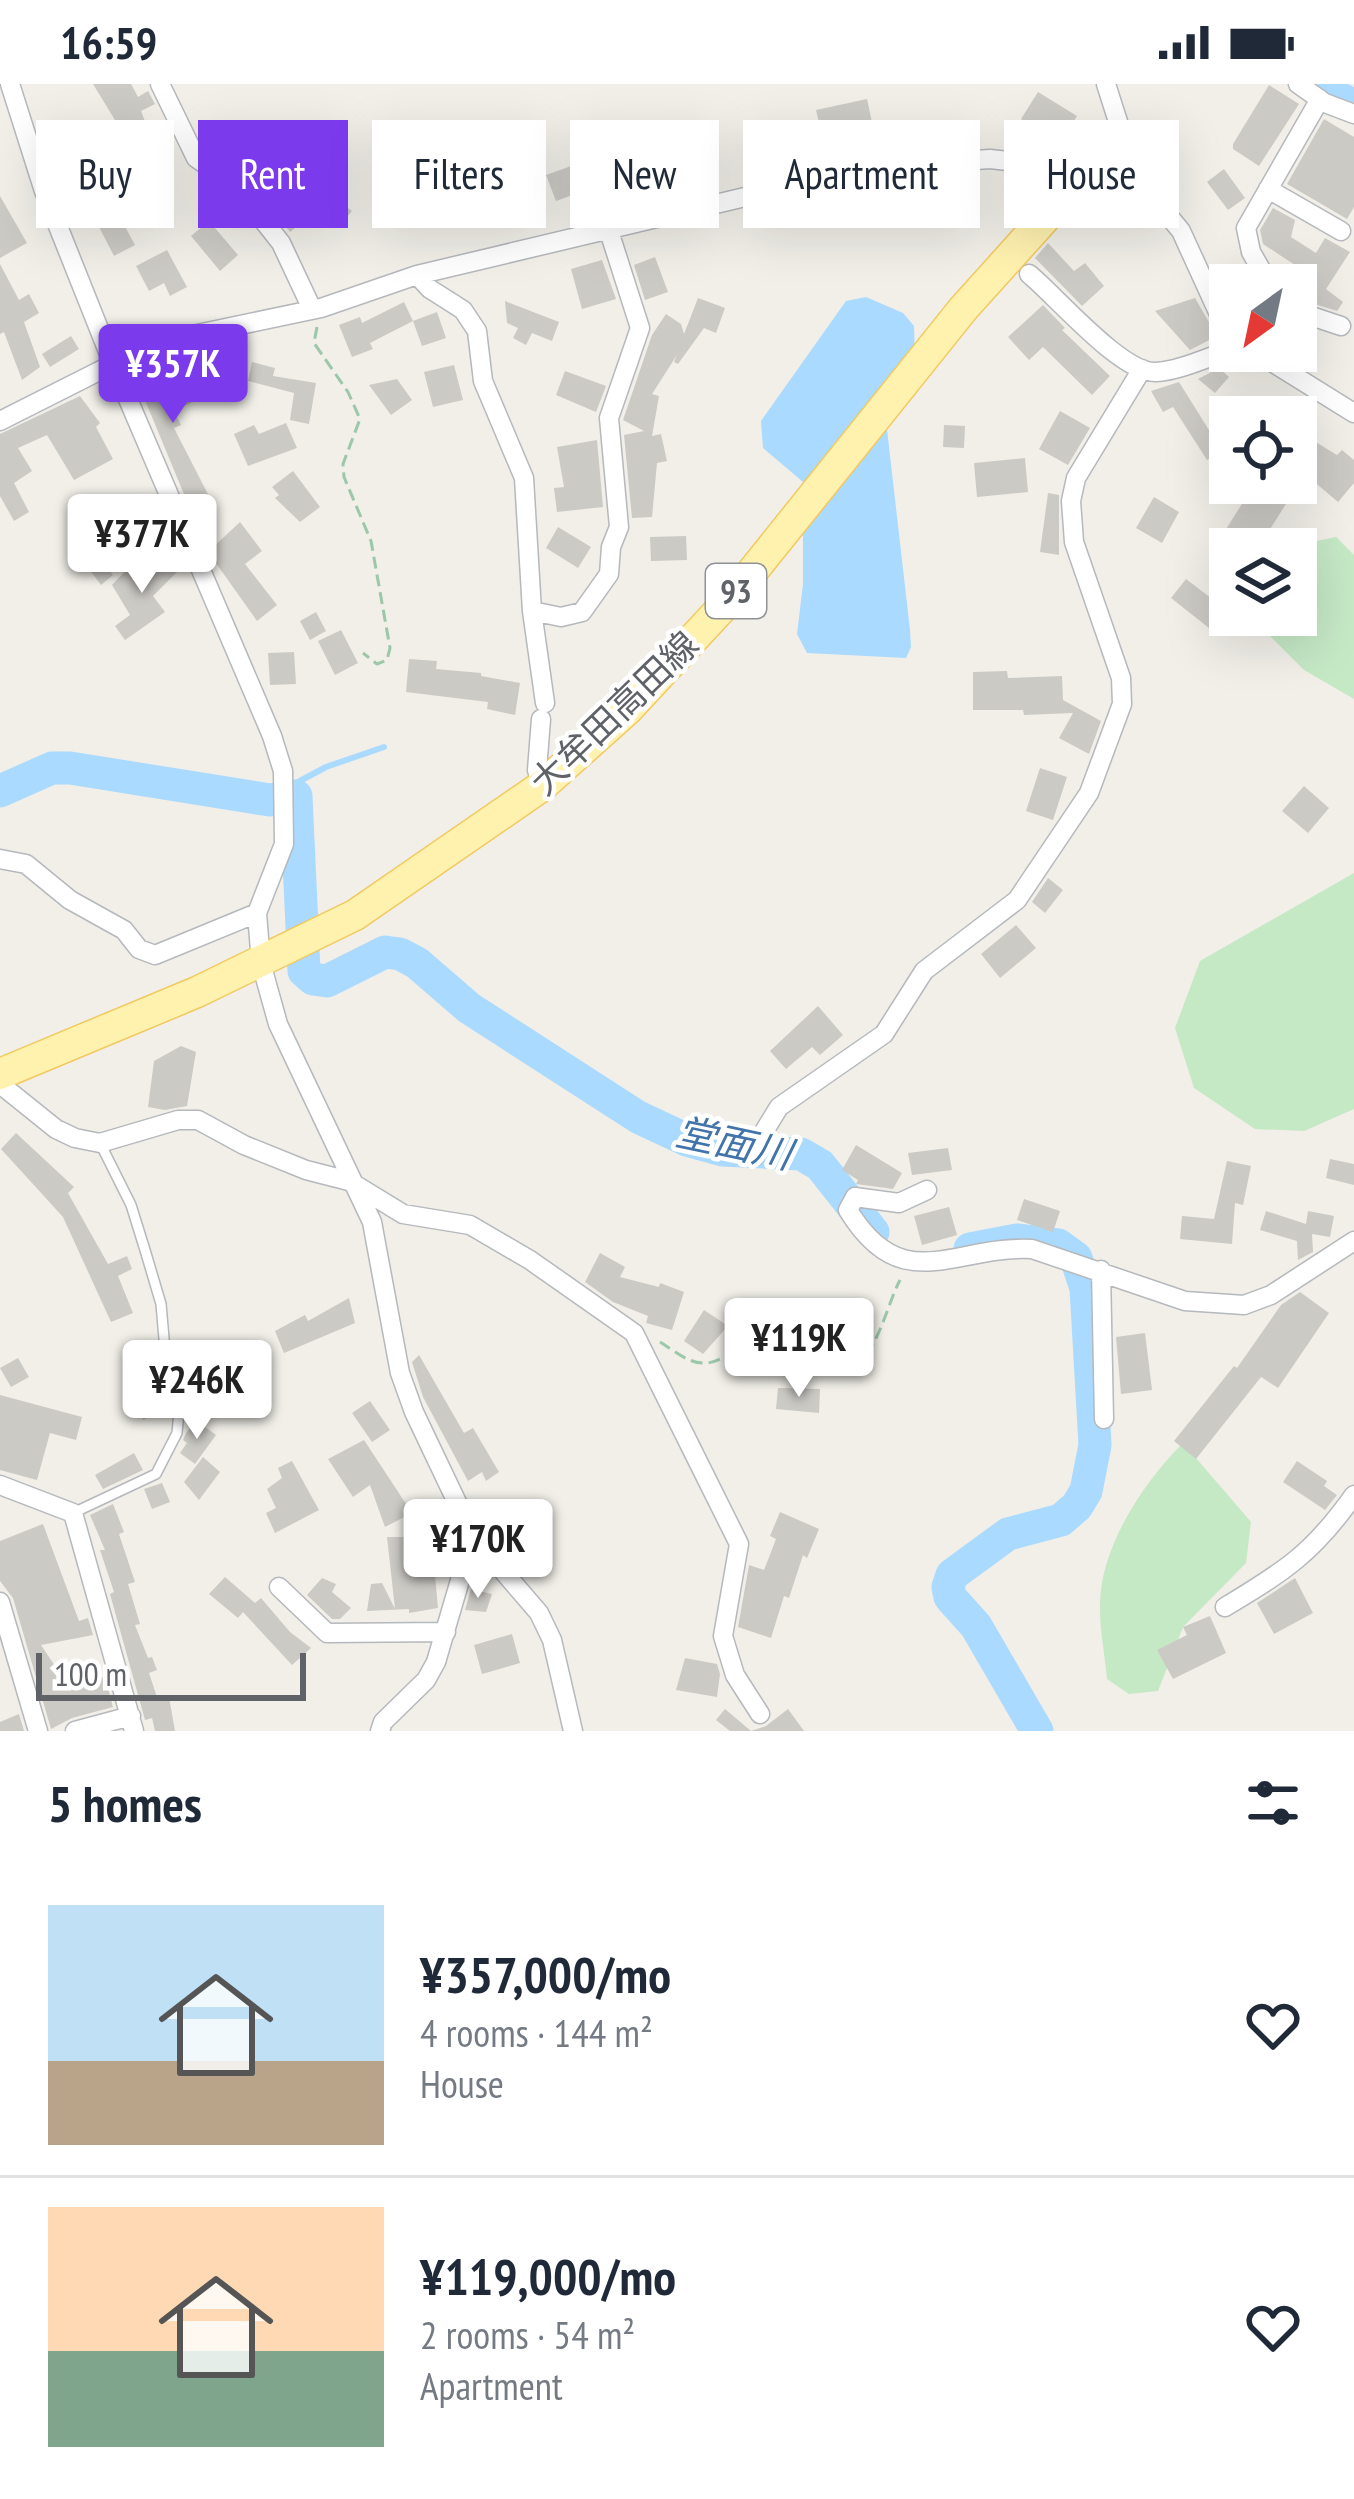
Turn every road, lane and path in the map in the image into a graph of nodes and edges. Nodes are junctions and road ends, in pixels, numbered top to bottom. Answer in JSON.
{"nodes":[{"id":1,"x":10,"y":84,"type":"edge"},
{"id":2,"x":160,"y":84,"type":"edge"},
{"id":3,"x":1106,"y":84,"type":"edge"},
{"id":4,"x":1298,"y":84,"type":"edge"},
{"id":5,"x":1320,"y":99,"type":"junction"},
{"id":6,"x":1354,"y":114,"type":"edge"},
{"id":7,"x":1117,"y":120,"type":"edge"},
{"id":8,"x":1004,"y":161,"type":"edge"},
{"id":9,"x":1268,"y":189,"type":"junction"},
{"id":10,"x":719,"y":202,"type":"edge"},
{"id":11,"x":608,"y":228,"type":"joint"},
{"id":12,"x":1036,"y":228,"type":"edge"},
{"id":13,"x":1179,"y":228,"type":"edge"},
{"id":14,"x":1341,"y":231,"type":"dead end"},
{"id":15,"x":1258,"y":264,"type":"edge"},
{"id":16,"x":1029,"y":274,"type":"dead end"},
{"id":17,"x":417,"y":275,"type":"junction"},
{"id":18,"x":1209,"y":292,"type":"edge"},
{"id":19,"x":316,"y":308,"type":"junction"},
{"id":20,"x":1317,"y":317,"type":"edge"},
{"id":21,"x":1341,"y":326,"type":"dead end"},
{"id":22,"x":1209,"y":356,"type":"edge"},
{"id":23,"x":113,"y":364,"type":"junction"},
{"id":24,"x":1142,"y":369,"type":"junction"},
{"id":25,"x":1288,"y":372,"type":"edge"},
{"id":26,"x":1354,"y":413,"type":"edge"},
{"id":27,"x":0,"y":422,"type":"edge"},
{"id":28,"x":532,"y":610,"type":"junction"},
{"id":29,"x":363,"y":653,"type":"dead end"},
{"id":30,"x":542,"y":786,"type":"junction"},
{"id":31,"x":0,"y":859,"type":"edge"},
{"id":32,"x":257,"y":913,"type":"junction"},
{"id":33,"x":275,"y":956,"type":"junction"},
{"id":34,"x":0,"y":1074,"type":"edge"},
{"id":35,"x":0,"y":1084,"type":"edge"},
{"id":36,"x":100,"y":1143,"type":"junction"},
{"id":37,"x":755,"y":1156,"type":"dead end"},
{"id":38,"x":349,"y":1180,"type":"junction"},
{"id":39,"x":927,"y":1190,"type":"dead end"},
{"id":40,"x":1354,"y":1241,"type":"edge"},
{"id":41,"x":909,"y":1262,"type":"junction"},
{"id":42,"x":1101,"y":1270,"type":"junction"},
{"id":43,"x":634,"y":1333,"type":"junction"},
{"id":44,"x":1104,"y":1420,"type":"dead end"},
{"id":45,"x":0,"y":1485,"type":"edge"},
{"id":46,"x":1354,"y":1495,"type":"edge"},
{"id":47,"x":73,"y":1513,"type":"junction"},
{"id":48,"x":472,"y":1537,"type":"junction"},
{"id":49,"x":279,"y":1587,"type":"dead end"},
{"id":50,"x":0,"y":1602,"type":"edge"},
{"id":51,"x":1225,"y":1607,"type":"dead end"},
{"id":52,"x":446,"y":1632,"type":"junction"},
{"id":53,"x":760,"y":1714,"type":"dead end"},
{"id":54,"x":133,"y":1723,"type":"edge"},
{"id":55,"x":38,"y":1731,"type":"edge"},
{"id":56,"x":75,"y":1731,"type":"edge"},
{"id":57,"x":380,"y":1731,"type":"edge"},
{"id":58,"x":573,"y":1731,"type":"edge"}],
"edges":[{"from":1,"to":23,"type":"street"},
{"from":2,"to":19,"type":"street"},
{"from":3,"to":7,"type":"street"},
{"from":4,"to":5,"type":"street"},
{"from":5,"to":6,"type":"street"},
{"from":5,"to":9,"type":"street"},
{"from":8,"to":10,"type":"street"},
{"from":9,"to":14,"type":"street"},
{"from":9,"to":15,"type":"street"},
{"from":11,"to":17,"type":"street"},
{"from":11,"to":28,"type":"street"},
{"from":12,"to":30,"type":"main road","name":"大牟田高田線","number":"93"},
{"from":13,"to":18,"type":"street"},
{"from":16,"to":24,"type":"street"},
{"from":17,"to":19,"type":"street"},
{"from":17,"to":28,"type":"street"},
{"from":19,"to":23,"type":"street"},
{"from":19,"to":29,"type":"path"},
{"from":20,"to":21,"type":"street"},
{"from":22,"to":24,"type":"street"},
{"from":23,"to":27,"type":"street"},
{"from":23,"to":32,"type":"street"},
{"from":24,"to":37,"type":"street"},
{"from":25,"to":26,"type":"street"},
{"from":28,"to":30,"type":"street"},
{"from":30,"to":33,"type":"main road","name":"大牟田高田線","number":"93"},
{"from":31,"to":32,"type":"street"},
{"from":32,"to":33,"type":"street"},
{"from":33,"to":34,"type":"main road","name":"大牟田高田線","number":"93"},
{"from":33,"to":38,"type":"street"},
{"from":35,"to":36,"type":"street"},
{"from":36,"to":38,"type":"street"},
{"from":36,"to":47,"type":"lane"},
{"from":38,"to":43,"type":"street"},
{"from":38,"to":48,"type":"street"},
{"from":39,"to":41,"type":"street"},
{"from":40,"to":42,"type":"street"},
{"from":41,"to":42,"type":"street"},
{"from":41,"to":43,"type":"path"},
{"from":42,"to":44,"type":"street"},
{"from":43,"to":53,"type":"street"},
{"from":45,"to":47,"type":"street"},
{"from":46,"to":51,"type":"street"},
{"from":47,"to":54,"type":"street"},
{"from":48,"to":52,"type":"street"},
{"from":48,"to":58,"type":"street"},
{"from":49,"to":52,"type":"street"},
{"from":50,"to":55,"type":"street"},
{"from":52,"to":57,"type":"street"},
{"from":54,"to":56,"type":"street"}]}
